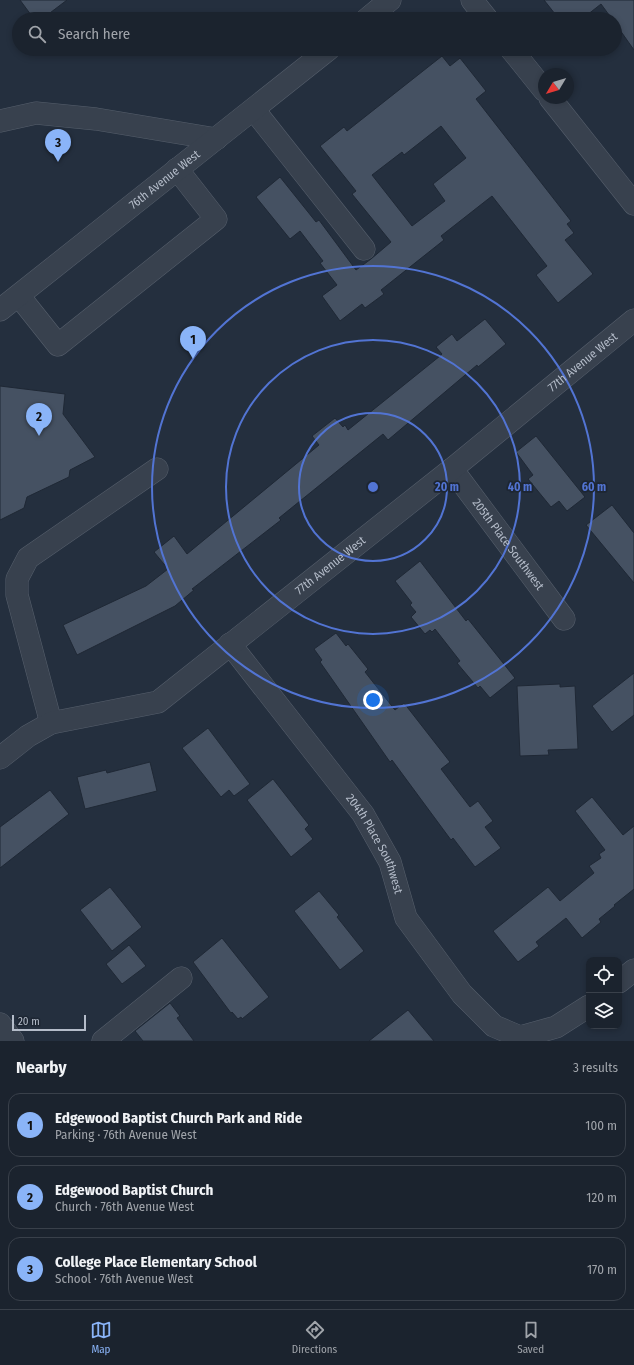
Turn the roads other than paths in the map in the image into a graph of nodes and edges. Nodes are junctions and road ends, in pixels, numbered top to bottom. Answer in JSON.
{"nodes":[{"id":1,"x":390,"y":0,"type":"edge"},
{"id":2,"x":472,"y":0,"type":"edge"},
{"id":3,"x":375,"y":12,"type":"edge"},
{"id":4,"x":481,"y":12,"type":"edge"},
{"id":5,"x":320,"y":56,"type":"edge"},
{"id":6,"x":517,"y":56,"type":"edge"},
{"id":7,"x":538,"y":83,"type":"edge"},
{"id":8,"x":555,"y":104,"type":"edge"},
{"id":9,"x":254,"y":110,"type":"junction"},
{"id":10,"x":0,"y":121,"type":"edge"},
{"id":11,"x":216,"y":139,"type":"junction"},
{"id":12,"x":177,"y":169,"type":"junction"},
{"id":13,"x":634,"y":204,"type":"edge"},
{"id":14,"x":364,"y":249,"type":"dead end"},
{"id":15,"x":19,"y":296,"type":"junction"},
{"id":16,"x":0,"y":310,"type":"edge"},
{"id":17,"x":634,"y":320,"type":"edge"},
{"id":18,"x":157,"y":469,"type":"dead end"},
{"id":19,"x":452,"y":469,"type":"junction"},
{"id":20,"x":564,"y":619,"type":"dead end"},
{"id":21,"x":230,"y":644,"type":"junction"},
{"id":22,"x":51,"y":723,"type":"junction"},
{"id":23,"x":0,"y":758,"type":"edge"},
{"id":24,"x":634,"y":970,"type":"edge"},
{"id":25,"x":181,"y":978,"type":"dead end"},
{"id":26,"x":622,"y":980,"type":"edge"},
{"id":27,"x":586,"y":1008,"type":"edge"},
{"id":28,"x":0,"y":1024,"type":"edge"},
{"id":29,"x":13,"y":1041,"type":"edge"},
{"id":30,"x":103,"y":1041,"type":"edge"}],
"edges":[{"from":1,"to":3,"type":"street"},
{"from":2,"to":4,"type":"street"},
{"from":5,"to":9,"type":"street","name":"76th Avenue West"},
{"from":6,"to":7,"type":"street"},
{"from":8,"to":13,"type":"street"},
{"from":9,"to":11,"type":"street","name":"76th Avenue West"},
{"from":9,"to":14,"type":"street"},
{"from":10,"to":11,"type":"street"},
{"from":11,"to":12,"type":"street","name":"76th Avenue West"},
{"from":12,"to":15,"type":"street","name":"76th Avenue West"},
{"from":12,"to":15,"type":"street"},
{"from":15,"to":16,"type":"street","name":"76th Avenue West"},
{"from":17,"to":19,"type":"street","name":"77th Avenue West"},
{"from":18,"to":22,"type":"street"},
{"from":19,"to":20,"type":"street","name":"205th Place Southwest"},
{"from":19,"to":21,"type":"street","name":"77th Avenue West"},
{"from":21,"to":22,"type":"street","name":"77th Avenue West"},
{"from":21,"to":27,"type":"street","name":"204th Place Southwest"},
{"from":22,"to":23,"type":"street","name":"77th Avenue West"},
{"from":24,"to":26,"type":"street"},
{"from":25,"to":30,"type":"street"},
{"from":28,"to":29,"type":"street"}]}
